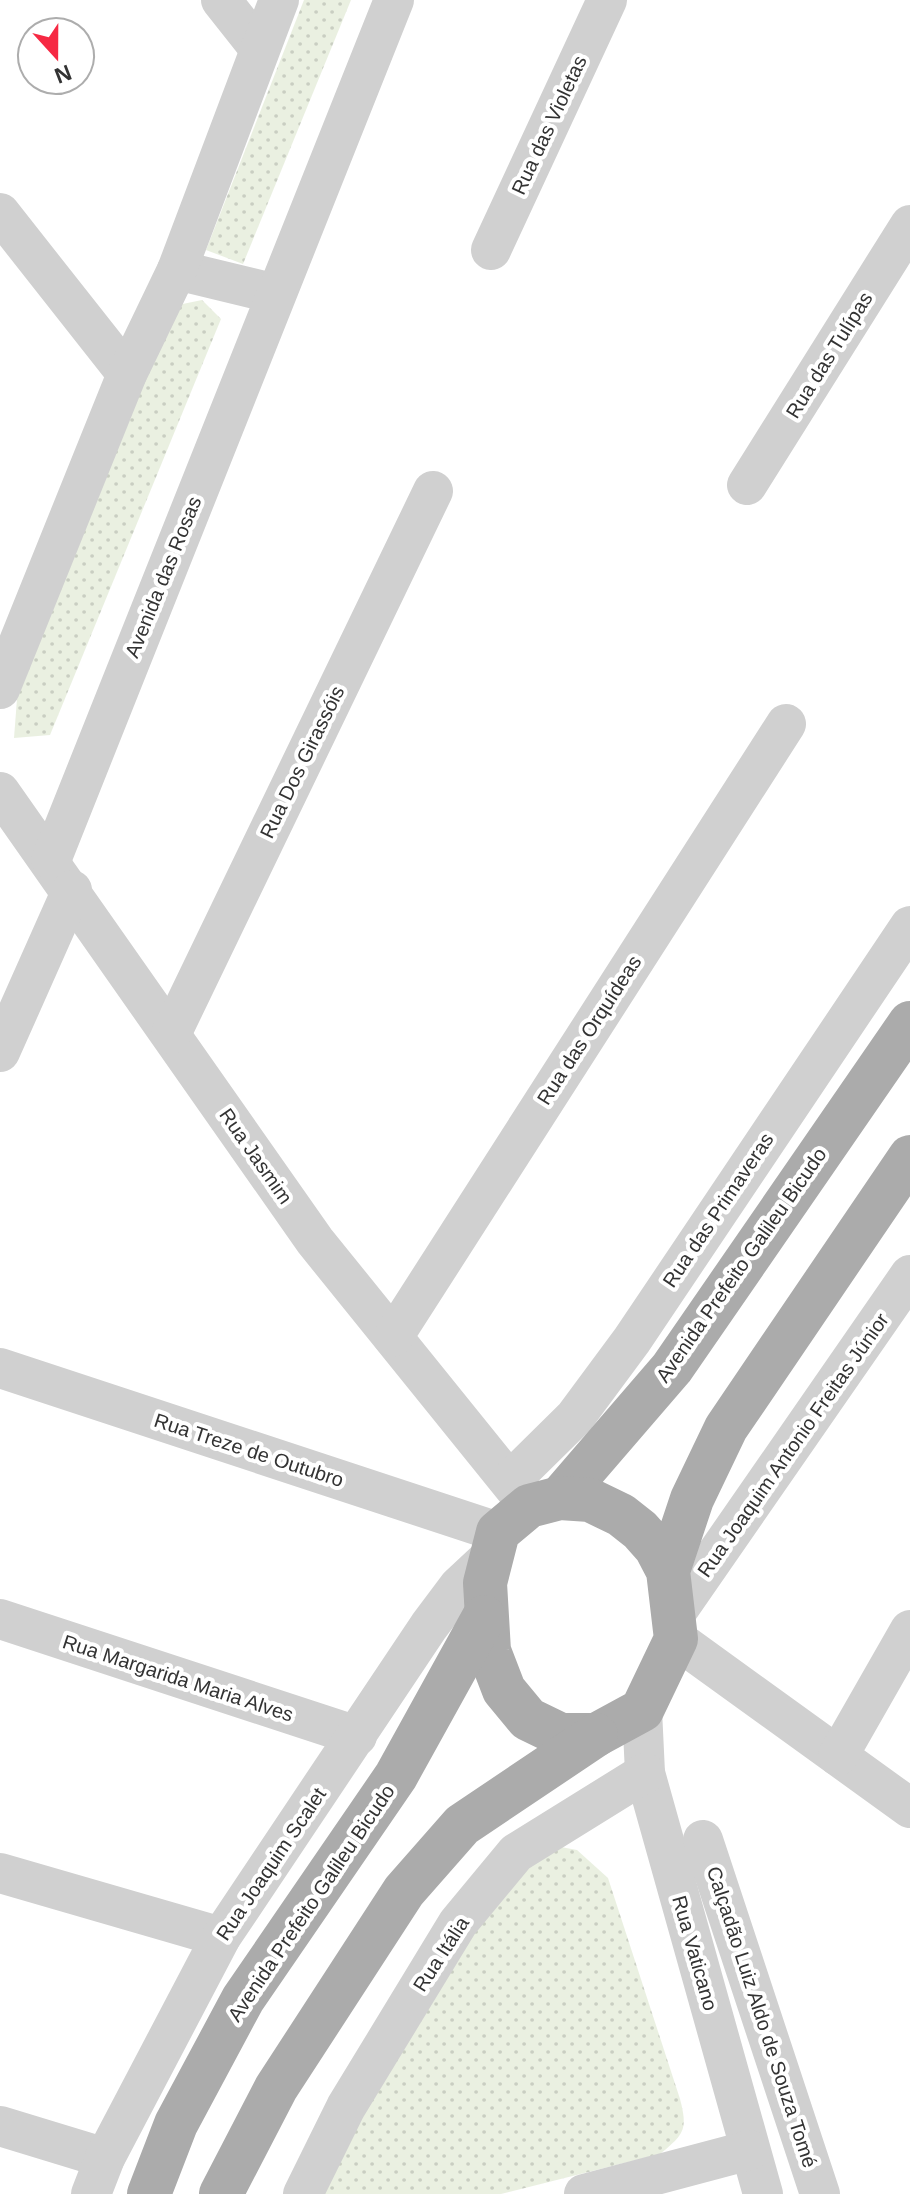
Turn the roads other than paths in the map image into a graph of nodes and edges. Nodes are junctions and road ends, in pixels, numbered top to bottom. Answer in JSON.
{"nodes":[{"id":1,"x":221,"y":0,"type":"edge"},
{"id":2,"x":279,"y":0,"type":"edge"},
{"id":3,"x":394,"y":0,"type":"edge"},
{"id":4,"x":607,"y":0,"type":"edge"},
{"id":5,"x":259,"y":48,"type":"junction"},
{"id":6,"x":0,"y":213,"type":"edge"},
{"id":7,"x":910,"y":225,"type":"edge"},
{"id":8,"x":491,"y":250,"type":"dead end"},
{"id":9,"x":177,"y":270,"type":"junction"},
{"id":10,"x":276,"y":294,"type":"junction"},
{"id":11,"x":127,"y":374,"type":"junction"},
{"id":12,"x":747,"y":485,"type":"dead end"},
{"id":13,"x":433,"y":491,"type":"dead end"},
{"id":14,"x":0,"y":689,"type":"edge"},
{"id":15,"x":786,"y":724,"type":"dead end"},
{"id":16,"x":0,"y":792,"type":"edge"},
{"id":17,"x":61,"y":875,"type":"junction"},
{"id":18,"x":910,"y":926,"type":"edge"},
{"id":19,"x":910,"y":1023,"type":"edge"},
{"id":20,"x":171,"y":1034,"type":"junction"},
{"id":21,"x":0,"y":1052,"type":"edge"},
{"id":22,"x":910,"y":1157,"type":"edge"},
{"id":23,"x":910,"y":1275,"type":"edge"},
{"id":24,"x":393,"y":1337,"type":"junction"},
{"id":25,"x":0,"y":1368,"type":"edge"},
{"id":26,"x":517,"y":1515,"type":"junction"},
{"id":27,"x":668,"y":1571,"type":"junction"},
{"id":28,"x":484,"y":1617,"type":"junction"},
{"id":29,"x":0,"y":1619,"type":"edge"},
{"id":30,"x":676,"y":1626,"type":"junction"},
{"id":31,"x":910,"y":1630,"type":"edge"},
{"id":32,"x":642,"y":1710,"type":"junction"},
{"id":33,"x":596,"y":1735,"type":"junction"},
{"id":34,"x":357,"y":1736,"type":"junction"},
{"id":35,"x":838,"y":1756,"type":"junction"},
{"id":36,"x":645,"y":1773,"type":"junction"},
{"id":37,"x":910,"y":1808,"type":"edge"},
{"id":38,"x":703,"y":1840,"type":"dead end"},
{"id":39,"x":0,"y":1873,"type":"edge"},
{"id":40,"x":221,"y":1937,"type":"junction"},
{"id":41,"x":0,"y":2126,"type":"edge"},
{"id":42,"x":750,"y":2150,"type":"junction"},
{"id":43,"x":98,"y":2176,"type":"edge"},
{"id":44,"x":149,"y":2194,"type":"edge"},
{"id":45,"x":221,"y":2194,"type":"edge"},
{"id":46,"x":303,"y":2194,"type":"edge"},
{"id":47,"x":584,"y":2194,"type":"edge"},
{"id":48,"x":763,"y":2194,"type":"edge"},
{"id":49,"x":820,"y":2194,"type":"edge"}],
"edges":[{"from":1,"to":5,"type":"street"},
{"from":2,"to":5,"type":"street"},
{"from":3,"to":10,"type":"street","name":"Avenida das Rosas"},
{"from":4,"to":8,"type":"street","name":"Rua das Violetas"},
{"from":5,"to":9,"type":"street"},
{"from":6,"to":11,"type":"street"},
{"from":7,"to":12,"type":"street","name":"Rua das Tulípas"},
{"from":9,"to":10,"type":"street"},
{"from":9,"to":11,"type":"street"},
{"from":10,"to":17,"type":"street","name":"Avenida das Rosas"},
{"from":11,"to":14,"type":"street"},
{"from":13,"to":20,"type":"street","name":"Rua Dos Girassóis"},
{"from":15,"to":24,"type":"street","name":"Rua das Orquídeas"},
{"from":16,"to":17,"type":"street","name":"Rua Jasmim"},
{"from":17,"to":20,"type":"street","name":"Rua Jasmim"},
{"from":17,"to":21,"type":"street","name":"Avenida das Rosas"},
{"from":18,"to":26,"type":"street","name":"Rua das Primaveras"},
{"from":19,"to":26,"type":"main road","name":"Avenida Prefeito Galileu Bicudo"},
{"from":20,"to":24,"type":"street","name":"Rua Jasmim"},
{"from":22,"to":27,"type":"main road"},
{"from":23,"to":30,"type":"street","name":"Rua Joaquim Antonio Freitas Júnior"},
{"from":24,"to":26,"type":"street","name":"Rua Jasmim"},
{"from":25,"to":26,"type":"street","name":"Rua Treze de Outubro"},
{"from":26,"to":27,"type":"main road"},
{"from":26,"to":28,"type":"main road"},
{"from":26,"to":34,"type":"street","name":"Rua Joaquim Scalet"},
{"from":27,"to":30,"type":"main road"},
{"from":28,"to":33,"type":"main road"},
{"from":28,"to":44,"type":"main road","name":"Avenida Prefeito Galileu Bicudo"},
{"from":29,"to":34,"type":"street","name":"Rua Margarida Maria Alves"},
{"from":30,"to":32,"type":"main road"},
{"from":30,"to":35,"type":"street"},
{"from":31,"to":35,"type":"street"},
{"from":32,"to":33,"type":"main road"},
{"from":32,"to":36,"type":"street","name":"Rua Vaticano"},
{"from":33,"to":45,"type":"main road"},
{"from":34,"to":40,"type":"street","name":"Rua Joaquim Scalet"},
{"from":35,"to":37,"type":"street"},
{"from":36,"to":42,"type":"street","name":"Rua Vaticano"},
{"from":36,"to":46,"type":"street","name":"Rua Itália"},
{"from":38,"to":49,"type":"street","name":"Calçadão Luiz Aldo de Souza Tomé"},
{"from":39,"to":40,"type":"street"},
{"from":40,"to":43,"type":"street","name":"Rua Joaquim Scalet"},
{"from":41,"to":43,"type":"street"},
{"from":42,"to":47,"type":"street"},
{"from":42,"to":48,"type":"street","name":"Rua Vaticano"}]}
